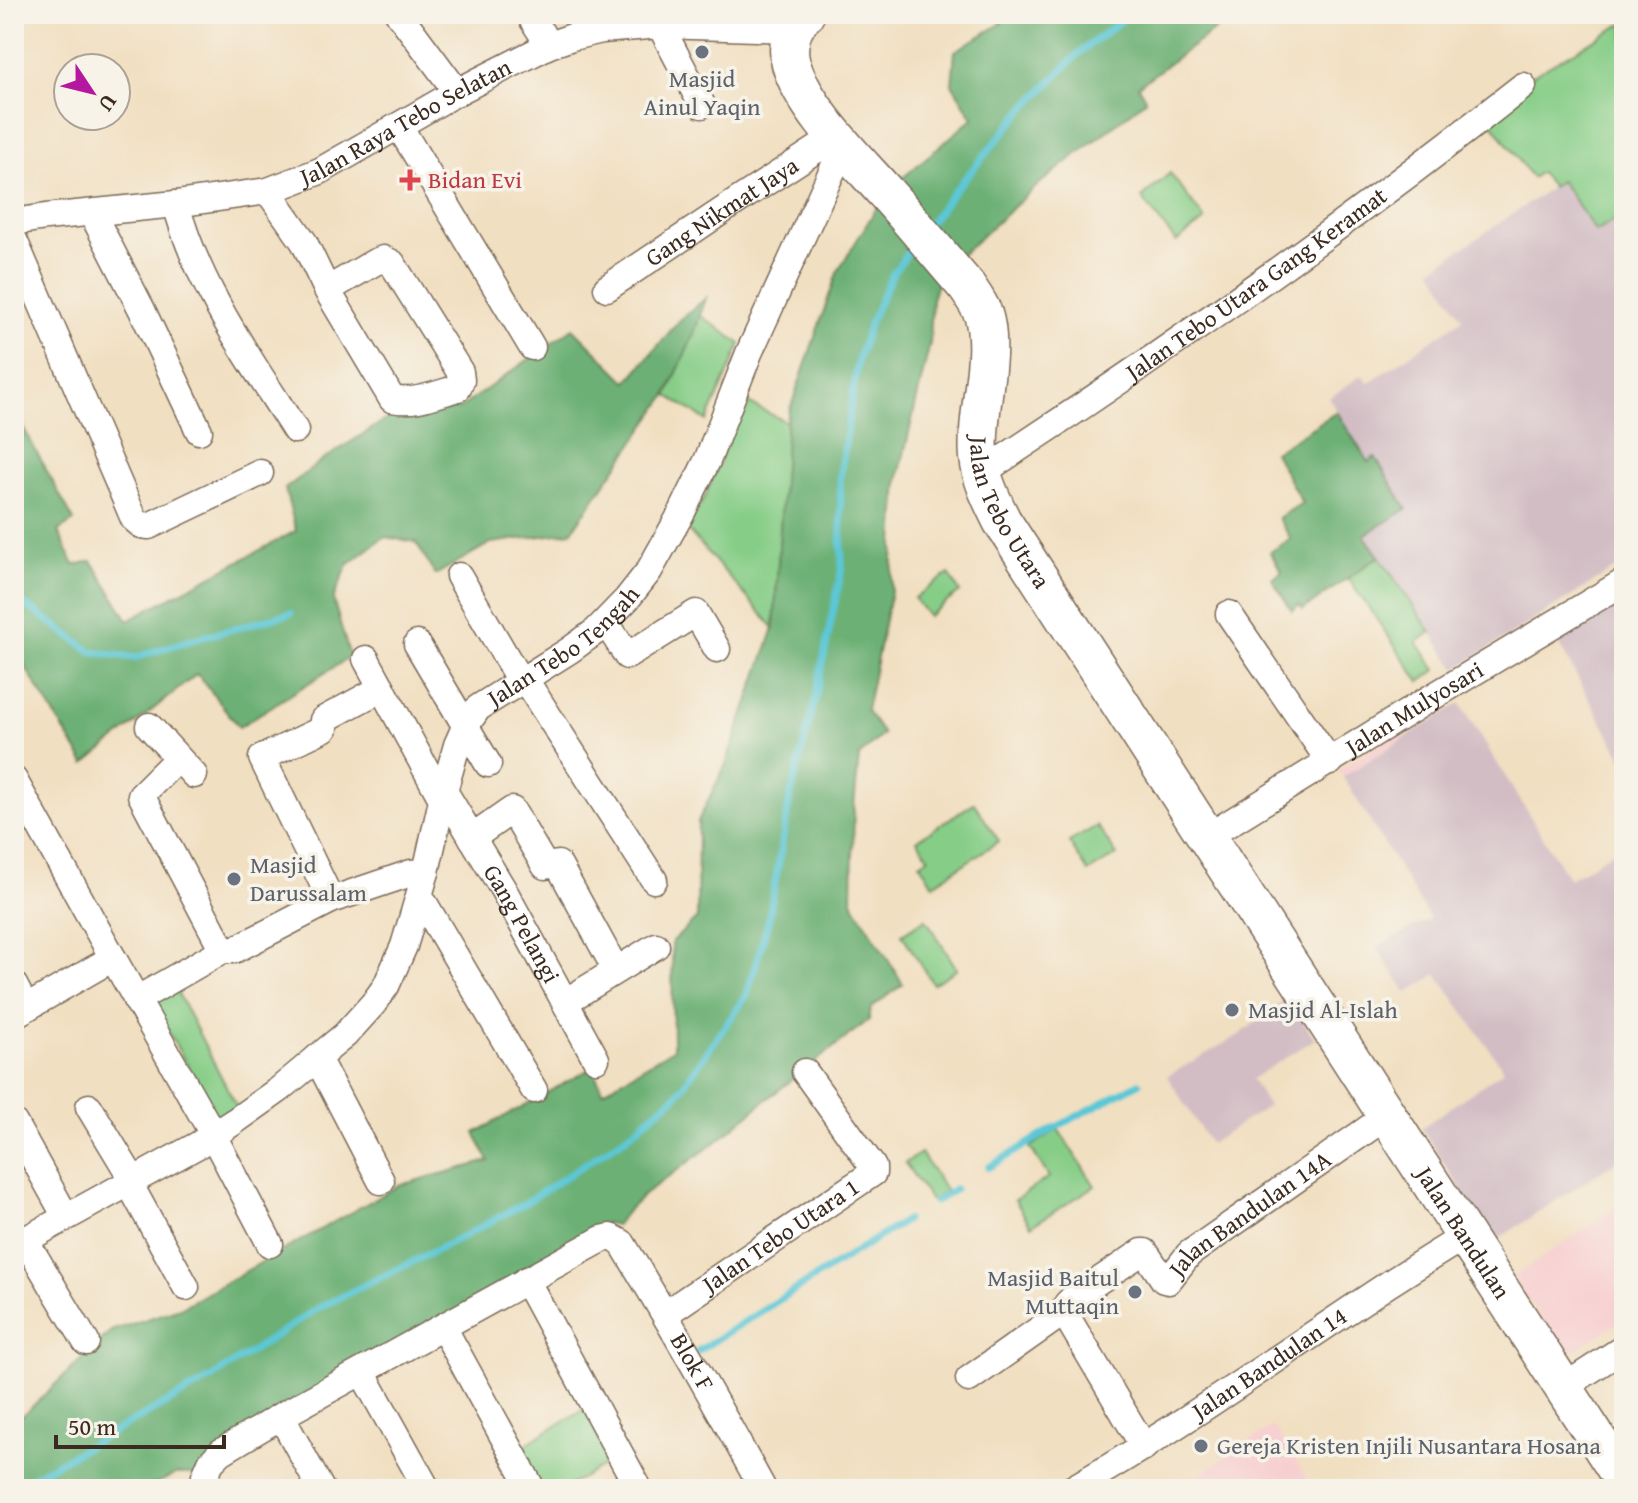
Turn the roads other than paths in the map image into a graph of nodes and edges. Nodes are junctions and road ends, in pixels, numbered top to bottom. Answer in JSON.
{"nodes":[{"id":1,"x":399,"y":14,"type":"edge"},
{"id":2,"x":529,"y":14,"type":"edge"},
{"id":3,"x":799,"y":22,"type":"edge"},
{"id":4,"x":660,"y":25,"type":"junction"},
{"id":5,"x":549,"y":45,"type":"junction"},
{"id":6,"x":1523,"y":86,"type":"dead end"},
{"id":7,"x":457,"y":92,"type":"junction"},
{"id":8,"x":702,"y":105,"type":"dead end"},
{"id":9,"x":399,"y":126,"type":"junction"},
{"id":10,"x":840,"y":141,"type":"junction"},
{"id":11,"x":268,"y":191,"type":"junction"},
{"id":12,"x":176,"y":204,"type":"junction"},
{"id":13,"x":92,"y":213,"type":"junction"},
{"id":14,"x":14,"y":222,"type":"edge"},
{"id":15,"x":14,"y":240,"type":"edge"},
{"id":16,"x":607,"y":288,"type":"dead end"},
{"id":17,"x":327,"y":290,"type":"junction"},
{"id":18,"x":532,"y":347,"type":"dead end"},
{"id":19,"x":295,"y":430,"type":"dead end"},
{"id":20,"x":199,"y":431,"type":"dead end"},
{"id":21,"x":260,"y":473,"type":"dead end"},
{"id":22,"x":981,"y":473,"type":"junction"},
{"id":23,"x":459,"y":576,"type":"dead end"},
{"id":24,"x":1624,"y":582,"type":"edge"},
{"id":25,"x":1229,"y":614,"type":"dead end"},
{"id":26,"x":606,"y":622,"type":"junction"},
{"id":27,"x":417,"y":644,"type":"dead end"},
{"id":28,"x":717,"y":649,"type":"dead end"},
{"id":29,"x":366,"y":659,"type":"dead end"},
{"id":30,"x":522,"y":680,"type":"junction"},
{"id":31,"x":382,"y":688,"type":"junction"},
{"id":32,"x":149,"y":726,"type":"dead end"},
{"id":33,"x":465,"y":727,"type":"junction"},
{"id":34,"x":1330,"y":762,"type":"junction"},
{"id":35,"x":488,"y":764,"type":"dead end"},
{"id":36,"x":14,"y":780,"type":"edge"},
{"id":37,"x":443,"y":795,"type":"junction"},
{"id":38,"x":1207,"y":837,"type":"junction"},
{"id":39,"x":472,"y":838,"type":"junction"},
{"id":40,"x":654,"y":880,"type":"dead end"},
{"id":41,"x":423,"y":884,"type":"junction"},
{"id":42,"x":331,"y":900,"type":"junction"},
{"id":43,"x":656,"y":946,"type":"dead end"},
{"id":44,"x":223,"y":950,"type":"junction"},
{"id":45,"x":113,"y":958,"type":"junction"},
{"id":46,"x":616,"y":970,"type":"junction"},
{"id":47,"x":1303,"y":985,"type":"joint"},
{"id":48,"x":136,"y":1000,"type":"junction"},
{"id":49,"x":18,"y":1002,"type":"edge"},
{"id":50,"x":565,"y":1002,"type":"junction"},
{"id":51,"x":317,"y":1058,"type":"junction"},
{"id":52,"x":596,"y":1059,"type":"dead end"},
{"id":53,"x":805,"y":1072,"type":"dead end"},
{"id":54,"x":534,"y":1090,"type":"dead end"},
{"id":55,"x":89,"y":1107,"type":"dead end"},
{"id":56,"x":1388,"y":1115,"type":"junction"},
{"id":57,"x":14,"y":1123,"type":"edge"},
{"id":58,"x":213,"y":1135,"type":"junction"},
{"id":59,"x":131,"y":1181,"type":"junction"},
{"id":60,"x":381,"y":1181,"type":"dead end"},
{"id":61,"x":66,"y":1217,"type":"junction"},
{"id":62,"x":1465,"y":1236,"type":"junction"},
{"id":63,"x":20,"y":1243,"type":"edge"},
{"id":64,"x":270,"y":1244,"type":"dead end"},
{"id":65,"x":526,"y":1280,"type":"junction"},
{"id":66,"x":186,"y":1287,"type":"dead end"},
{"id":67,"x":1064,"y":1312,"type":"junction"},
{"id":68,"x":665,"y":1314,"type":"junction"},
{"id":69,"x":443,"y":1327,"type":"junction"},
{"id":70,"x":86,"y":1342,"type":"dead end"},
{"id":71,"x":1624,"y":1348,"type":"edge"},
{"id":72,"x":362,"y":1372,"type":"junction"},
{"id":73,"x":969,"y":1379,"type":"dead end"},
{"id":74,"x":1564,"y":1387,"type":"junction"},
{"id":75,"x":281,"y":1416,"type":"junction"},
{"id":76,"x":1144,"y":1447,"type":"junction"},
{"id":77,"x":1624,"y":1481,"type":"edge"},
{"id":78,"x":208,"y":1483,"type":"edge"},
{"id":79,"x":321,"y":1489,"type":"edge"},
{"id":80,"x":427,"y":1489,"type":"edge"},
{"id":81,"x":532,"y":1489,"type":"edge"},
{"id":82,"x":639,"y":1489,"type":"edge"},
{"id":83,"x":763,"y":1489,"type":"edge"},
{"id":84,"x":1072,"y":1489,"type":"edge"}],
"edges":[{"from":1,"to":7,"type":"street"},
{"from":2,"to":5,"type":"street"},
{"from":3,"to":4,"type":"street","name":"Jalan Raya Tebo Selatan"},
{"from":3,"to":10,"type":"main road","name":"Jalan Tebo Utara"},
{"from":4,"to":5,"type":"street","name":"Jalan Raya Tebo Selatan"},
{"from":4,"to":8,"type":"street"},
{"from":5,"to":7,"type":"street","name":"Jalan Raya Tebo Selatan"},
{"from":6,"to":22,"type":"street","name":"Jalan Tebo Utara Gang Keramat"},
{"from":7,"to":9,"type":"street","name":"Jalan Raya Tebo Selatan"},
{"from":9,"to":11,"type":"street","name":"Jalan Raya Tebo Selatan"},
{"from":9,"to":18,"type":"street"},
{"from":10,"to":16,"type":"street","name":"Gang Nikmat Jaya"},
{"from":10,"to":22,"type":"main road","name":"Jalan Tebo Utara"},
{"from":10,"to":26,"type":"street","name":"Jalan Tebo Tengah"},
{"from":11,"to":12,"type":"street","name":"Jalan Raya Tebo Selatan"},
{"from":11,"to":17,"type":"street"},
{"from":12,"to":13,"type":"street","name":"Jalan Raya Tebo Selatan"},
{"from":12,"to":19,"type":"street"},
{"from":13,"to":14,"type":"street","name":"Jalan Raya Tebo Selatan"},
{"from":13,"to":20,"type":"street"},
{"from":15,"to":21,"type":"street"},
{"from":17,"to":17,"type":"street"},
{"from":22,"to":38,"type":"main road","name":"Jalan Tebo Utara"},
{"from":23,"to":30,"type":"street"},
{"from":24,"to":34,"type":"street","name":"Jalan Mulyosari"},
{"from":25,"to":34,"type":"street"},
{"from":26,"to":28,"type":"street"},
{"from":26,"to":30,"type":"street","name":"Jalan Tebo Tengah"},
{"from":27,"to":33,"type":"street"},
{"from":29,"to":31,"type":"street","name":"Gang Pelangi"},
{"from":30,"to":33,"type":"street","name":"Jalan Tebo Tengah"},
{"from":30,"to":40,"type":"street"},
{"from":31,"to":37,"type":"street","name":"Gang Pelangi"},
{"from":31,"to":42,"type":"street"},
{"from":32,"to":44,"type":"street"},
{"from":33,"to":35,"type":"street"},
{"from":33,"to":37,"type":"street","name":"Jalan Tebo Tengah"},
{"from":34,"to":38,"type":"street","name":"Jalan Mulyosari"},
{"from":36,"to":45,"type":"street"},
{"from":37,"to":39,"type":"street","name":"Gang Pelangi"},
{"from":37,"to":41,"type":"street","name":"Jalan Tebo Tengah"},
{"from":38,"to":47,"type":"main road","name":"Jalan Tebo Utara"},
{"from":39,"to":46,"type":"street"},
{"from":39,"to":50,"type":"street","name":"Gang Pelangi"},
{"from":41,"to":42,"type":"street"},
{"from":41,"to":51,"type":"street","name":"Jalan Tebo Tengah"},
{"from":41,"to":54,"type":"street"},
{"from":42,"to":44,"type":"street"},
{"from":43,"to":46,"type":"street"},
{"from":44,"to":48,"type":"street"},
{"from":45,"to":48,"type":"street"},
{"from":45,"to":49,"type":"street"},
{"from":46,"to":50,"type":"street"},
{"from":47,"to":56,"type":"main road","name":"Jalan Bandulan"},
{"from":48,"to":58,"type":"street"},
{"from":50,"to":52,"type":"street","name":"Gang Pelangi"},
{"from":51,"to":58,"type":"street","name":"Jalan Tebo Tengah"},
{"from":51,"to":60,"type":"street"},
{"from":53,"to":68,"type":"street","name":"Jalan Tebo Utara 1"},
{"from":55,"to":59,"type":"street"},
{"from":56,"to":62,"type":"main road","name":"Jalan Bandulan"},
{"from":56,"to":67,"type":"street","name":"Jalan Bandulan 14A"},
{"from":57,"to":61,"type":"street"},
{"from":58,"to":59,"type":"street","name":"Jalan Tebo Tengah"},
{"from":58,"to":64,"type":"street"},
{"from":59,"to":61,"type":"street","name":"Jalan Tebo Tengah"},
{"from":59,"to":66,"type":"street"},
{"from":61,"to":63,"type":"street","name":"Jalan Tebo Tengah"},
{"from":62,"to":74,"type":"main road","name":"Jalan Bandulan"},
{"from":62,"to":76,"type":"street","name":"Jalan Bandulan 14"},
{"from":63,"to":70,"type":"street"},
{"from":65,"to":68,"type":"street","name":"Blok F"},
{"from":65,"to":69,"type":"street"},
{"from":65,"to":82,"type":"street"},
{"from":67,"to":73,"type":"street","name":"Jalan Bandulan 14A"},
{"from":67,"to":76,"type":"street"},
{"from":68,"to":83,"type":"street","name":"Blok F"},
{"from":69,"to":72,"type":"street"},
{"from":69,"to":81,"type":"street"},
{"from":71,"to":74,"type":"street"},
{"from":72,"to":75,"type":"street"},
{"from":72,"to":80,"type":"street"},
{"from":74,"to":77,"type":"main road","name":"Jalan Bandulan"},
{"from":75,"to":78,"type":"street"},
{"from":75,"to":79,"type":"street"},
{"from":76,"to":84,"type":"street","name":"Jalan Bandulan 14"}]}
